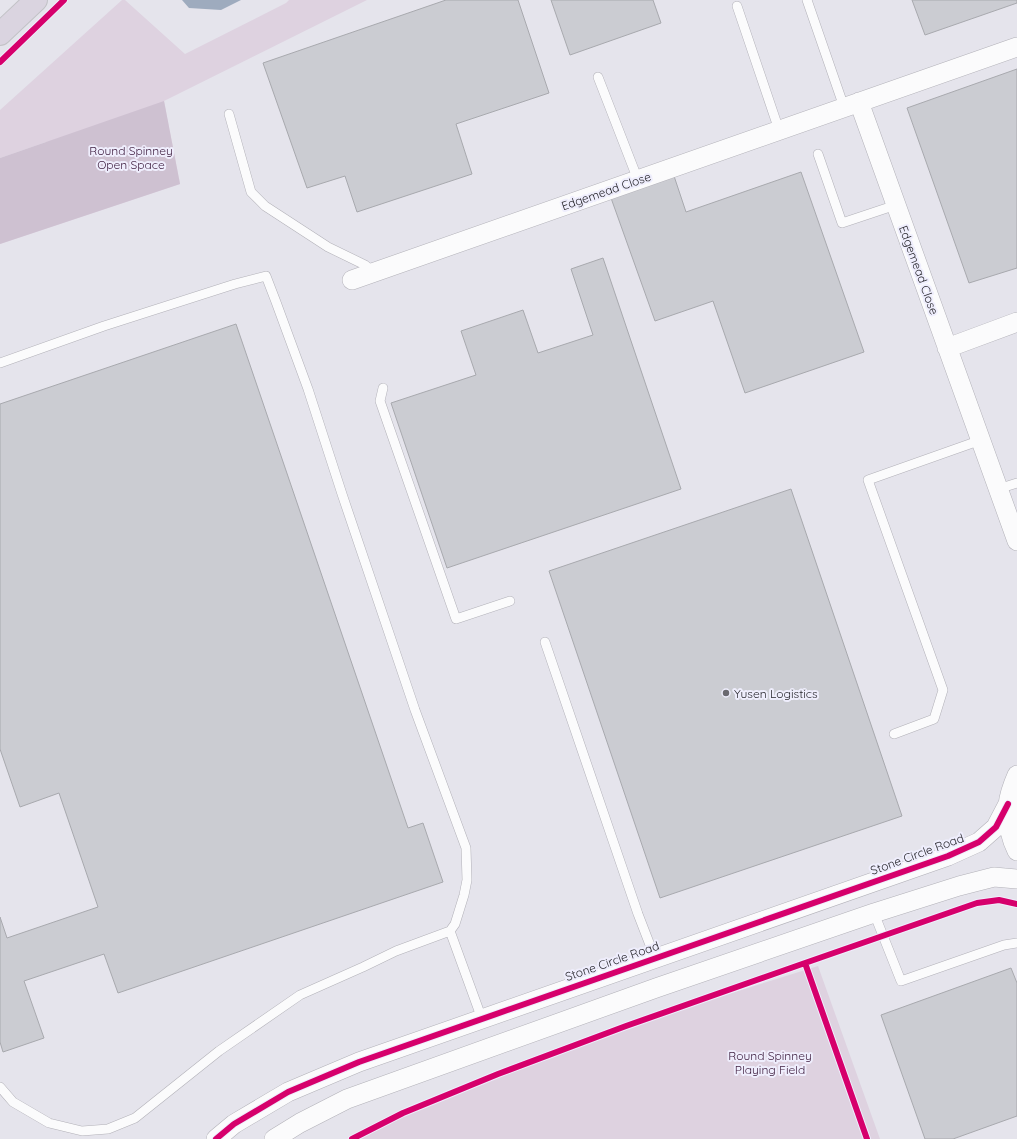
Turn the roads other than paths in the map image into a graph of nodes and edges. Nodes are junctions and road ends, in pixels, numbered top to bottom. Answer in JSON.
{"nodes":[{"id":1,"x":36,"y":0,"type":"edge"},
{"id":2,"x":807,"y":0,"type":"edge"},
{"id":3,"x":737,"y":6,"type":"dead end"},
{"id":4,"x":0,"y":34,"type":"edge"},
{"id":5,"x":1017,"y":47,"type":"edge"},
{"id":6,"x":598,"y":77,"type":"dead end"},
{"id":7,"x":852,"y":105,"type":"junction"},
{"id":8,"x":229,"y":114,"type":"dead end"},
{"id":9,"x":779,"y":130,"type":"junction"},
{"id":10,"x":818,"y":154,"type":"dead end"},
{"id":11,"x":638,"y":180,"type":"junction"},
{"id":12,"x":896,"y":205,"type":"junction"},
{"id":13,"x":373,"y":272,"type":"junction"},
{"id":14,"x":352,"y":280,"type":"dead end"},
{"id":15,"x":1017,"y":322,"type":"edge"},
{"id":16,"x":947,"y":348,"type":"junction"},
{"id":17,"x":0,"y":363,"type":"edge"},
{"id":18,"x":383,"y":388,"type":"dead end"},
{"id":19,"x":981,"y":440,"type":"junction"},
{"id":20,"x":1017,"y":483,"type":"edge"},
{"id":21,"x":998,"y":489,"type":"junction"},
{"id":22,"x":1017,"y":541,"type":"edge"},
{"id":23,"x":510,"y":601,"type":"dead end"},
{"id":24,"x":545,"y":642,"type":"dead end"},
{"id":25,"x":894,"y":734,"type":"dead end"},
{"id":26,"x":1017,"y":775,"type":"edge"},
{"id":27,"x":1008,"y":804,"type":"junction"},
{"id":28,"x":1017,"y":850,"type":"edge"},
{"id":29,"x":1017,"y":879,"type":"edge"},
{"id":30,"x":874,"y":913,"type":"junction"},
{"id":31,"x":450,"y":931,"type":"junction"},
{"id":32,"x":1017,"y":943,"type":"edge"},
{"id":33,"x":654,"y":958,"type":"junction"},
{"id":34,"x":482,"y":1019,"type":"junction"},
{"id":35,"x":0,"y":1087,"type":"edge"},
{"id":36,"x":216,"y":1139,"type":"edge"},
{"id":37,"x":274,"y":1139,"type":"edge"}],
"edges":[{"from":1,"to":4,"type":"highway"},
{"from":2,"to":7,"type":"lane"},
{"from":3,"to":9,"type":"lane"},
{"from":5,"to":7,"type":"street","name":"Edgemead Close"},
{"from":6,"to":11,"type":"lane"},
{"from":7,"to":9,"type":"street","name":"Edgemead Close"},
{"from":7,"to":12,"type":"street","name":"Edgemead Close"},
{"from":8,"to":13,"type":"lane"},
{"from":9,"to":11,"type":"street","name":"Edgemead Close"},
{"from":10,"to":12,"type":"lane"},
{"from":11,"to":13,"type":"street","name":"Edgemead Close"},
{"from":12,"to":16,"type":"street","name":"Edgemead Close"},
{"from":13,"to":14,"type":"street","name":"Edgemead Close"},
{"from":15,"to":16,"type":"street"},
{"from":16,"to":19,"type":"street","name":"Edgemead Close"},
{"from":17,"to":31,"type":"lane"},
{"from":18,"to":23,"type":"lane"},
{"from":19,"to":21,"type":"street","name":"Edgemead Close"},
{"from":19,"to":25,"type":"lane"},
{"from":20,"to":21,"type":"lane"},
{"from":21,"to":22,"type":"street","name":"Edgemead Close"},
{"from":24,"to":33,"type":"lane"},
{"from":26,"to":27,"type":"street","name":"Stone Circle Road"},
{"from":27,"to":28,"type":"street","name":"Stone Circle Road"},
{"from":27,"to":33,"type":"street","name":"Stone Circle Road"},
{"from":29,"to":30,"type":"street"},
{"from":30,"to":32,"type":"lane"},
{"from":30,"to":37,"type":"street"},
{"from":31,"to":34,"type":"lane"},
{"from":31,"to":35,"type":"lane"},
{"from":33,"to":34,"type":"street","name":"Stone Circle Road"},
{"from":34,"to":36,"type":"street","name":"Stone Circle Road"}]}
